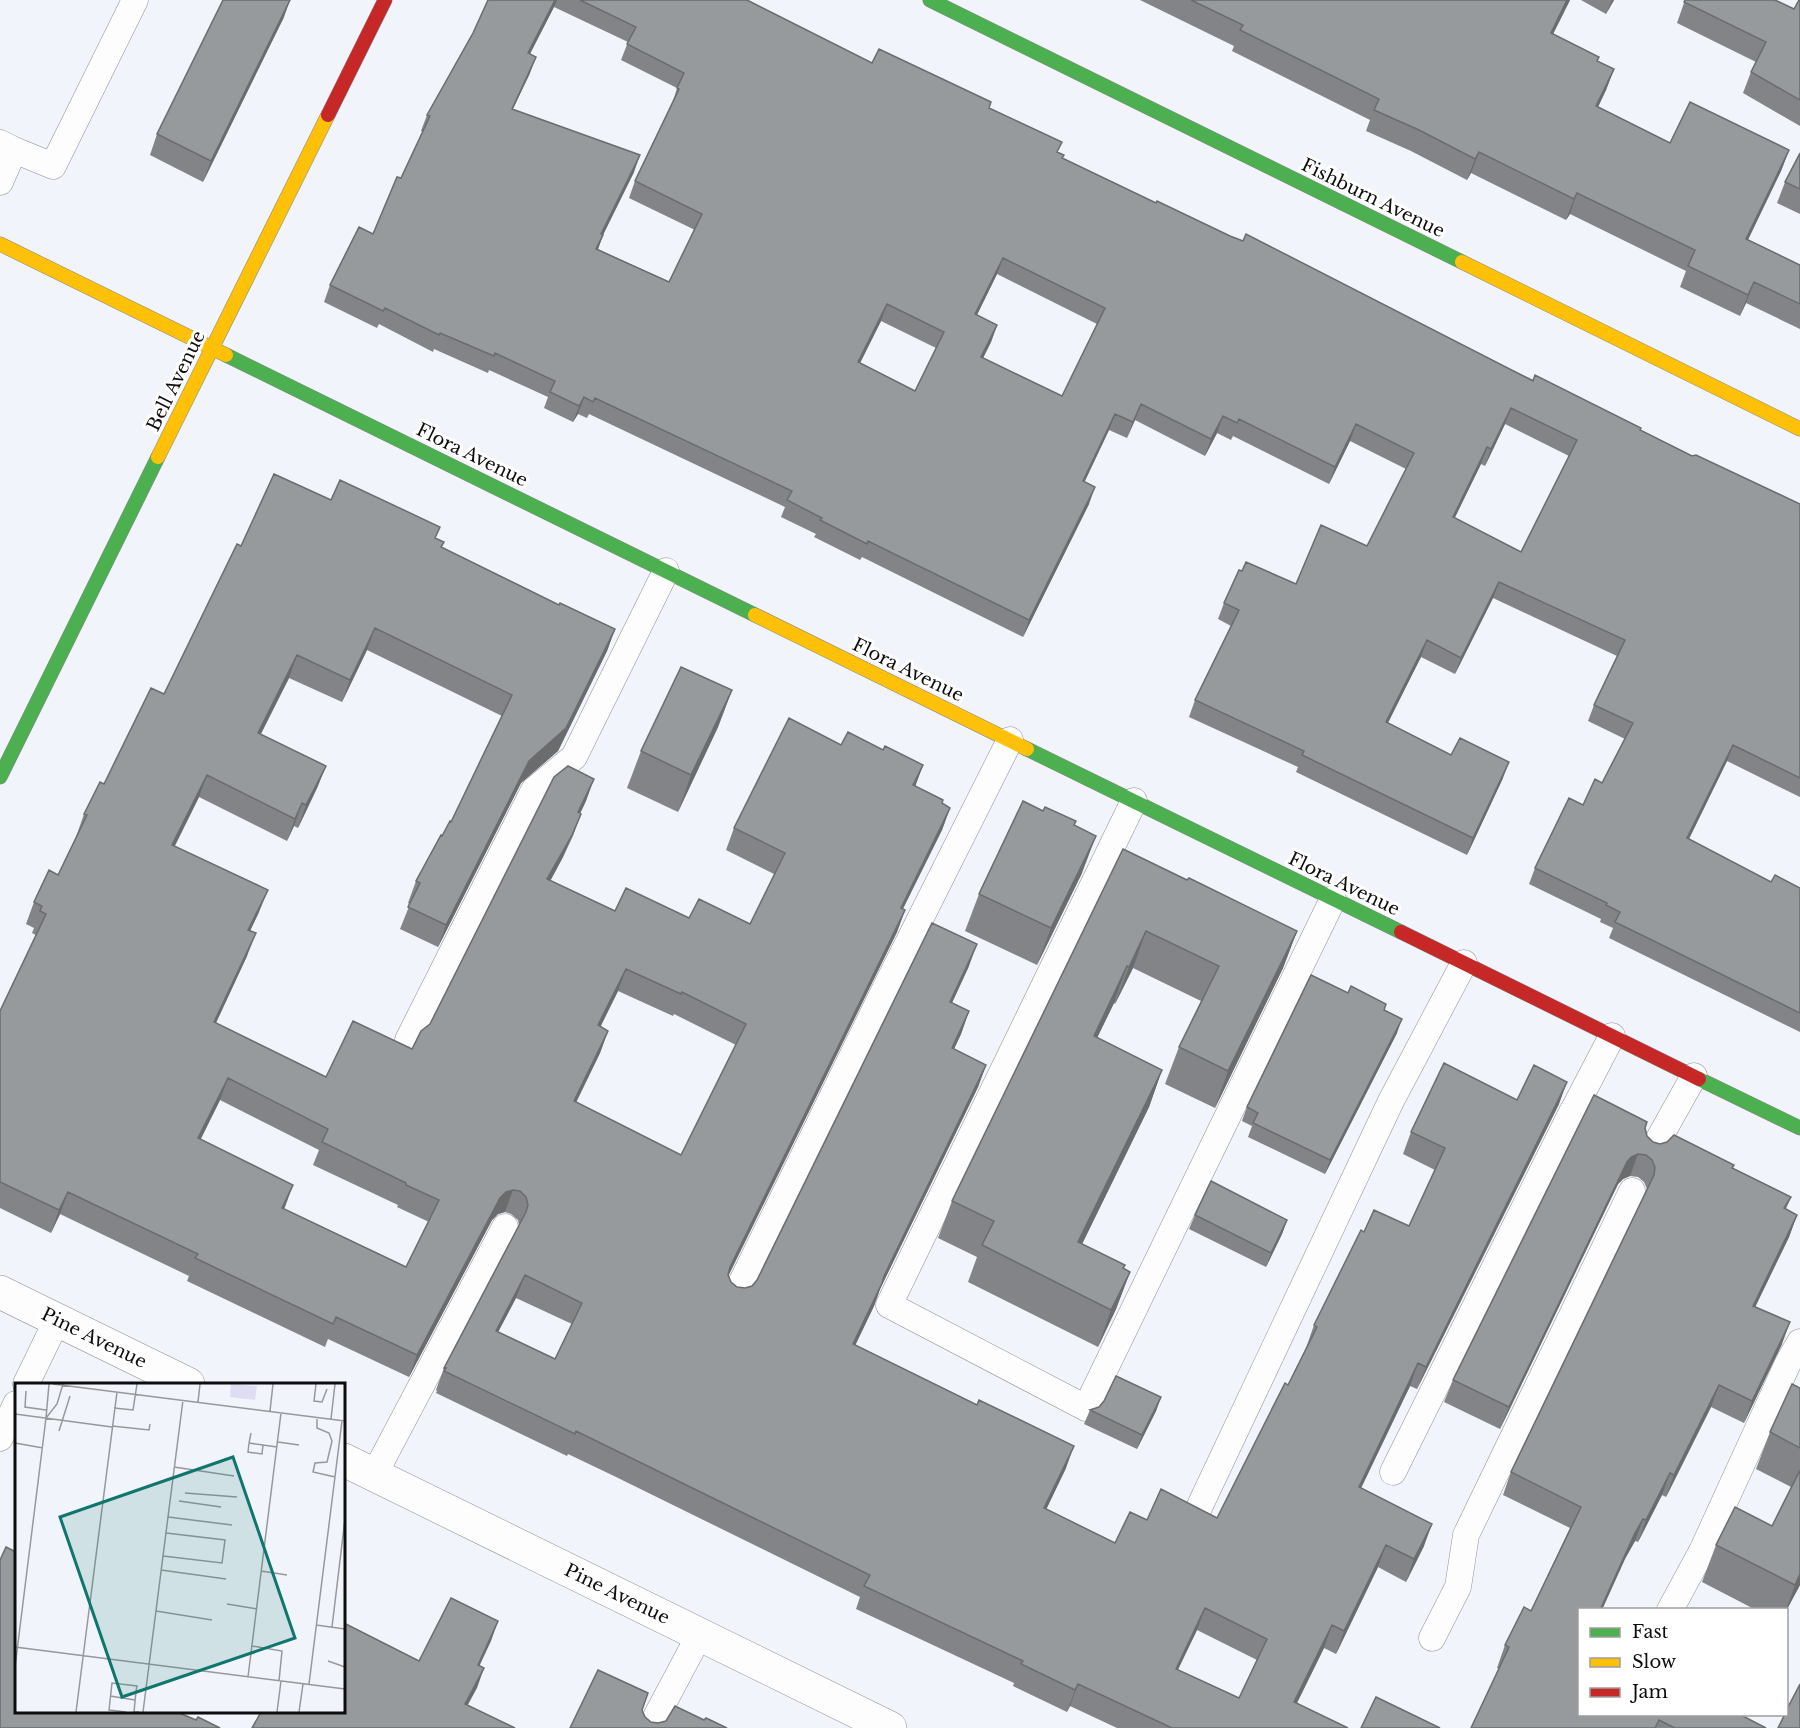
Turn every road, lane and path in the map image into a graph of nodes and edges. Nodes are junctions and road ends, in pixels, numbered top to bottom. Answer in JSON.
{"nodes":[{"id":1,"x":135,"y":0,"type":"edge"},
{"id":2,"x":385,"y":0,"type":"edge"},
{"id":3,"x":930,"y":0,"type":"edge"},
{"id":4,"x":7,"y":146,"type":"edge"},
{"id":5,"x":0,"y":182,"type":"edge"},
{"id":6,"x":0,"y":244,"type":"edge"},
{"id":7,"x":213,"y":348,"type":"junction"},
{"id":8,"x":1800,"y":429,"type":"edge"},
{"id":9,"x":666,"y":571,"type":"junction"},
{"id":10,"x":1010,"y":740,"type":"junction"},
{"id":11,"x":0,"y":777,"type":"edge"},
{"id":12,"x":1134,"y":801,"type":"junction"},
{"id":13,"x":1333,"y":899,"type":"junction"},
{"id":14,"x":1464,"y":963,"type":"junction"},
{"id":15,"x":1612,"y":1036,"type":"junction"},
{"id":16,"x":408,"y":1040,"type":"dead end"},
{"id":17,"x":1694,"y":1076,"type":"junction"},
{"id":18,"x":1800,"y":1128,"type":"edge"},
{"id":19,"x":1652,"y":1151,"type":"edge"},
{"id":20,"x":1632,"y":1191,"type":"edge"},
{"id":21,"x":505,"y":1227,"type":"edge"},
{"id":22,"x":0,"y":1292,"type":"edge"},
{"id":23,"x":735,"y":1296,"type":"edge"},
{"id":24,"x":57,"y":1320,"type":"junction"},
{"id":25,"x":1800,"y":1342,"type":"edge"},
{"id":26,"x":26,"y":1383,"type":"edge"},
{"id":27,"x":186,"y":1383,"type":"edge"},
{"id":28,"x":15,"y":1406,"type":"edge"},
{"id":29,"x":0,"y":1438,"type":"edge"},
{"id":30,"x":345,"y":1460,"type":"edge"},
{"id":31,"x":1393,"y":1472,"type":"dead end"},
{"id":32,"x":374,"y":1475,"type":"junction"},
{"id":33,"x":1196,"y":1514,"type":"edge"},
{"id":34,"x":1671,"y":1608,"type":"edge"},
{"id":35,"x":700,"y":1634,"type":"junction"},
{"id":36,"x":1432,"y":1638,"type":"dead end"},
{"id":37,"x":650,"y":1728,"type":"edge"},
{"id":38,"x":890,"y":1728,"type":"edge"}],
"edges":[{"from":1,"to":4,"type":"lane"},
{"from":2,"to":7,"type":"street","name":"Bell Avenue"},
{"from":3,"to":8,"type":"street","name":"Fishburn Avenue"},
{"from":4,"to":5,"type":"lane"},
{"from":6,"to":7,"type":"street","name":"Flora Avenue"},
{"from":7,"to":9,"type":"street","name":"Flora Avenue"},
{"from":7,"to":11,"type":"street","name":"Bell Avenue"},
{"from":9,"to":10,"type":"street","name":"Flora Avenue"},
{"from":9,"to":16,"type":"lane"},
{"from":10,"to":12,"type":"street","name":"Flora Avenue"},
{"from":10,"to":23,"type":"lane"},
{"from":12,"to":13,"type":"street","name":"Flora Avenue"},
{"from":12,"to":13,"type":"lane"},
{"from":13,"to":14,"type":"street","name":"Flora Avenue"},
{"from":14,"to":15,"type":"street","name":"Flora Avenue"},
{"from":14,"to":33,"type":"lane"},
{"from":15,"to":17,"type":"street","name":"Flora Avenue"},
{"from":15,"to":31,"type":"lane"},
{"from":17,"to":18,"type":"street","name":"Flora Avenue"},
{"from":17,"to":19,"type":"lane"},
{"from":20,"to":36,"type":"lane"},
{"from":21,"to":32,"type":"lane"},
{"from":22,"to":24,"type":"street","name":"Pine Avenue"},
{"from":24,"to":26,"type":"lane"},
{"from":24,"to":27,"type":"street","name":"Pine Avenue"},
{"from":25,"to":34,"type":"lane"},
{"from":28,"to":29,"type":"lane"},
{"from":30,"to":32,"type":"street","name":"Pine Avenue"},
{"from":32,"to":35,"type":"street","name":"Pine Avenue"},
{"from":35,"to":37,"type":"lane"},
{"from":35,"to":38,"type":"street","name":"Pine Avenue"}]}
